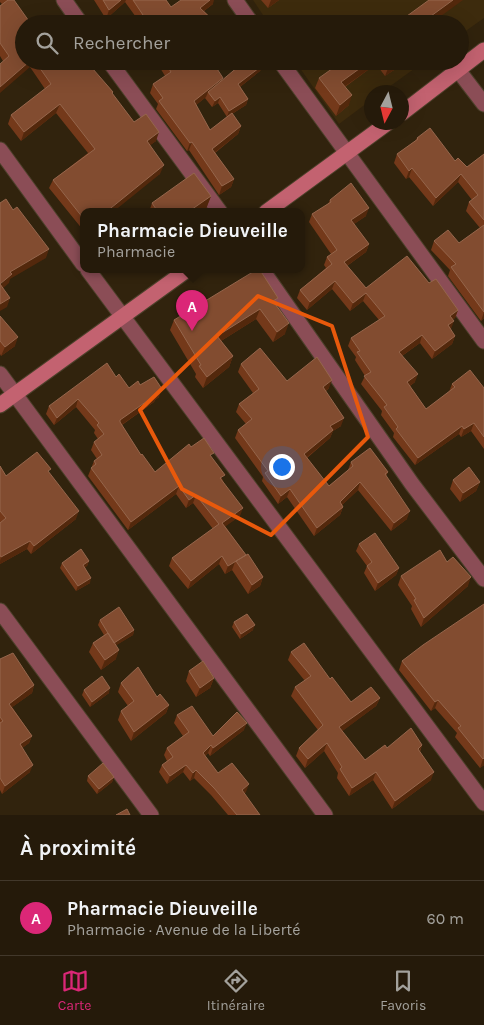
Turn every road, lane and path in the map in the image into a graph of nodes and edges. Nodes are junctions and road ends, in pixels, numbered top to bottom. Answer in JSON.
{"nodes":[{"id":1,"x":64,"y":0,"type":"edge"},
{"id":2,"x":235,"y":0,"type":"edge"},
{"id":3,"x":75,"y":15,"type":"edge"},
{"id":4,"x":246,"y":15,"type":"edge"},
{"id":5,"x":484,"y":50,"type":"edge"},
{"id":6,"x":469,"y":62,"type":"edge"},
{"id":7,"x":116,"y":70,"type":"edge"},
{"id":8,"x":287,"y":70,"type":"edge"},
{"id":9,"x":458,"y":70,"type":"joint"},
{"id":10,"x":484,"y":104,"type":"edge"},
{"id":11,"x":409,"y":108,"type":"edge"},
{"id":12,"x":379,"y":130,"type":"edge"},
{"id":13,"x":0,"y":150,"type":"edge"},
{"id":14,"x":348,"y":154,"type":"junction"},
{"id":15,"x":217,"y":208,"type":"edge"},
{"id":16,"x":272,"y":208,"type":"edge"},
{"id":17,"x":80,"y":260,"type":"edge"},
{"id":18,"x":90,"y":273,"type":"edge"},
{"id":19,"x":183,"y":273,"type":"edge"},
{"id":20,"x":264,"y":273,"type":"edge"},
{"id":21,"x":122,"y":317,"type":"junction"},
{"id":22,"x":484,"y":341,"type":"edge"},
{"id":23,"x":0,"y":374,"type":"edge"},
{"id":24,"x":14,"y":394,"type":"junction"},
{"id":25,"x":0,"y":405,"type":"edge"},
{"id":26,"x":484,"y":579,"type":"edge"},
{"id":27,"x":0,"y":611,"type":"edge"},
{"id":28,"x":484,"y":803,"type":"edge"},
{"id":29,"x":151,"y":815,"type":"edge"},
{"id":30,"x":325,"y":815,"type":"edge"}],
"edges":[{"from":1,"to":3,"type":"street"},
{"from":2,"to":4,"type":"street"},
{"from":5,"to":6,"type":"street"},
{"from":7,"to":15,"type":"street"},
{"from":8,"to":14,"type":"street"},
{"from":9,"to":10,"type":"street"},
{"from":9,"to":11,"type":"street"},
{"from":12,"to":14,"type":"street"},
{"from":13,"to":17,"type":"street"},
{"from":14,"to":16,"type":"street"},
{"from":14,"to":22,"type":"street"},
{"from":18,"to":21,"type":"street"},
{"from":19,"to":21,"type":"street"},
{"from":20,"to":26,"type":"street"},
{"from":21,"to":24,"type":"street"},
{"from":21,"to":28,"type":"street"},
{"from":23,"to":24,"type":"street"},
{"from":24,"to":25,"type":"street"},
{"from":24,"to":30,"type":"street"},
{"from":27,"to":29,"type":"street"}]}
